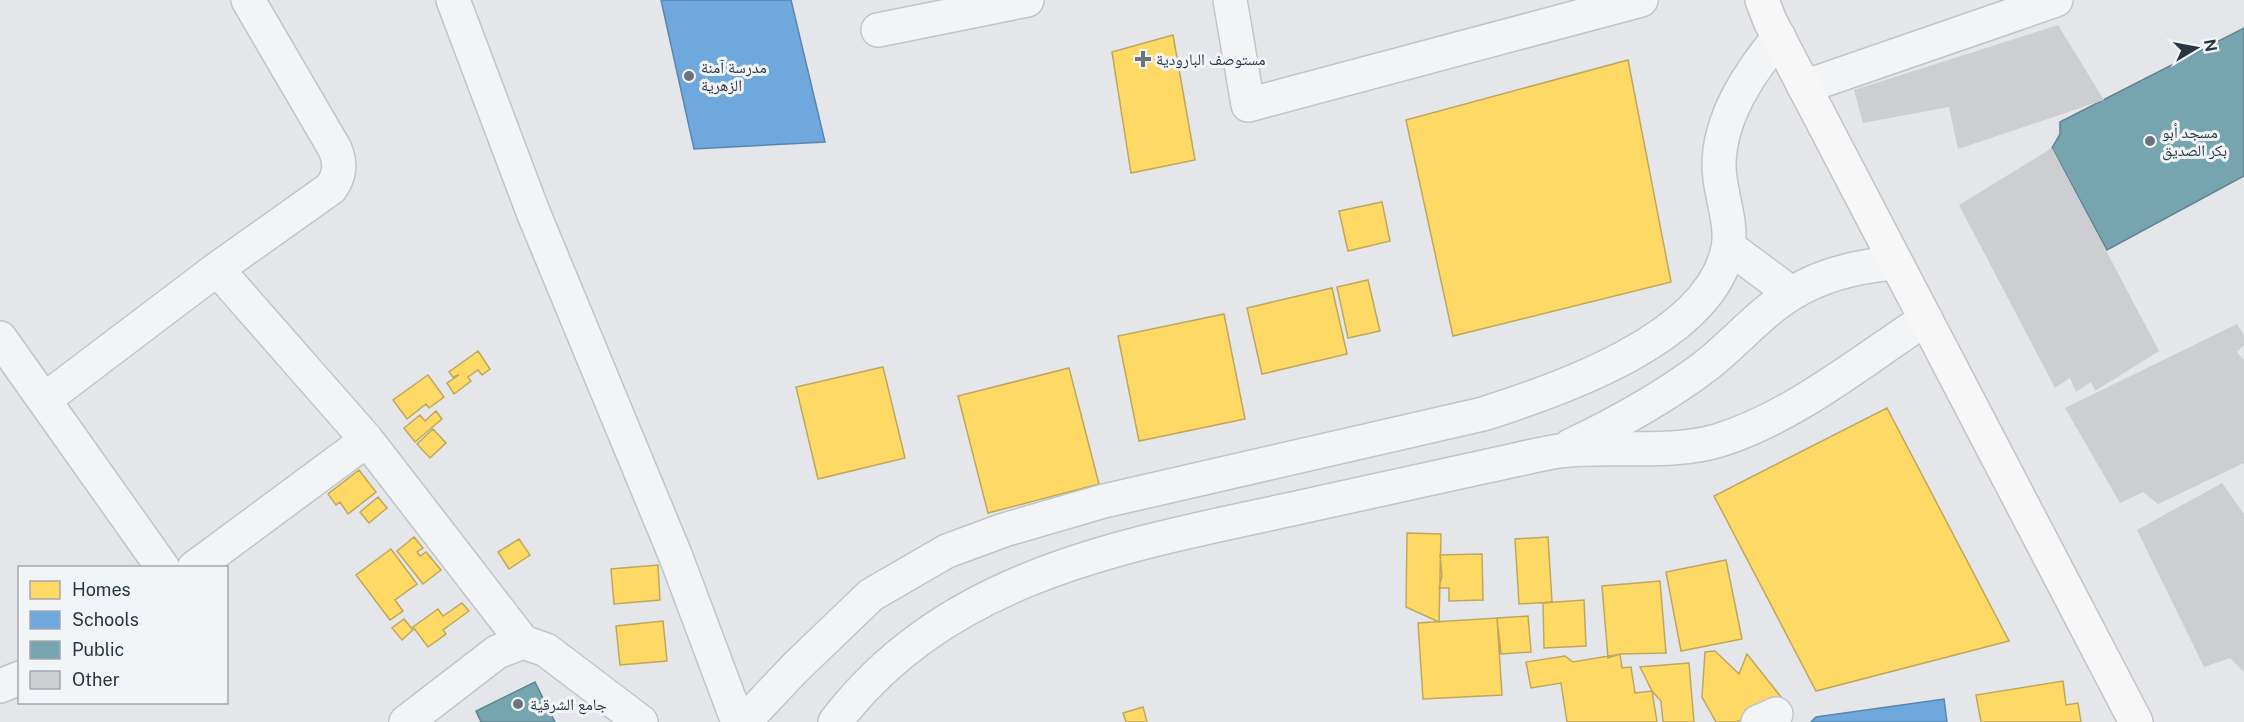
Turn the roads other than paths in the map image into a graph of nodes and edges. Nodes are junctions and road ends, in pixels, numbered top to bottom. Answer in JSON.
{"nodes":[{"id":1,"x":248,"y":0,"type":"edge"},
{"id":2,"x":453,"y":0,"type":"edge"},
{"id":3,"x":1027,"y":0,"type":"edge"},
{"id":4,"x":1230,"y":0,"type":"edge"},
{"id":5,"x":1641,"y":0,"type":"edge"},
{"id":6,"x":2056,"y":0,"type":"edge"},
{"id":7,"x":1766,"y":14,"type":"edge"},
{"id":8,"x":878,"y":30,"type":"dead end"},
{"id":9,"x":1804,"y":87,"type":"junction"},
{"id":10,"x":1729,"y":247,"type":"junction"},
{"id":11,"x":1895,"y":263,"type":"junction"},
{"id":12,"x":217,"y":269,"type":"junction"},
{"id":13,"x":1791,"y":294,"type":"junction"},
{"id":14,"x":1926,"y":319,"type":"junction"},
{"id":15,"x":0,"y":338,"type":"edge"},
{"id":16,"x":44,"y":400,"type":"junction"},
{"id":17,"x":367,"y":441,"type":"junction"},
{"id":18,"x":1560,"y":451,"type":"junction"},
{"id":19,"x":162,"y":566,"type":"edge"},
{"id":20,"x":195,"y":566,"type":"edge"},
{"id":21,"x":522,"y":642,"type":"junction"},
{"id":22,"x":18,"y":679,"type":"edge"},
{"id":23,"x":0,"y":686,"type":"edge"},
{"id":24,"x":406,"y":722,"type":"edge"},
{"id":25,"x":641,"y":722,"type":"edge"},
{"id":26,"x":738,"y":722,"type":"edge"},
{"id":27,"x":744,"y":722,"type":"edge"},
{"id":28,"x":835,"y":722,"type":"edge"},
{"id":29,"x":2136,"y":722,"type":"edge"}],
"edges":[{"from":1,"to":12,"type":"street"},
{"from":2,"to":26,"type":"street"},
{"from":3,"to":8,"type":"street"},
{"from":4,"to":5,"type":"street"},
{"from":6,"to":9,"type":"street"},
{"from":7,"to":9,"type":"main road"},
{"from":7,"to":10,"type":"street"},
{"from":9,"to":11,"type":"main road"},
{"from":10,"to":13,"type":"street"},
{"from":10,"to":27,"type":"street"},
{"from":11,"to":13,"type":"street"},
{"from":11,"to":14,"type":"main road"},
{"from":12,"to":16,"type":"street"},
{"from":12,"to":17,"type":"street"},
{"from":13,"to":18,"type":"street"},
{"from":14,"to":18,"type":"street"},
{"from":14,"to":29,"type":"main road"},
{"from":15,"to":16,"type":"street"},
{"from":16,"to":19,"type":"street"},
{"from":17,"to":20,"type":"street"},
{"from":17,"to":21,"type":"street"},
{"from":18,"to":28,"type":"street"},
{"from":21,"to":24,"type":"street"},
{"from":21,"to":25,"type":"street"},
{"from":22,"to":23,"type":"street"}]}
